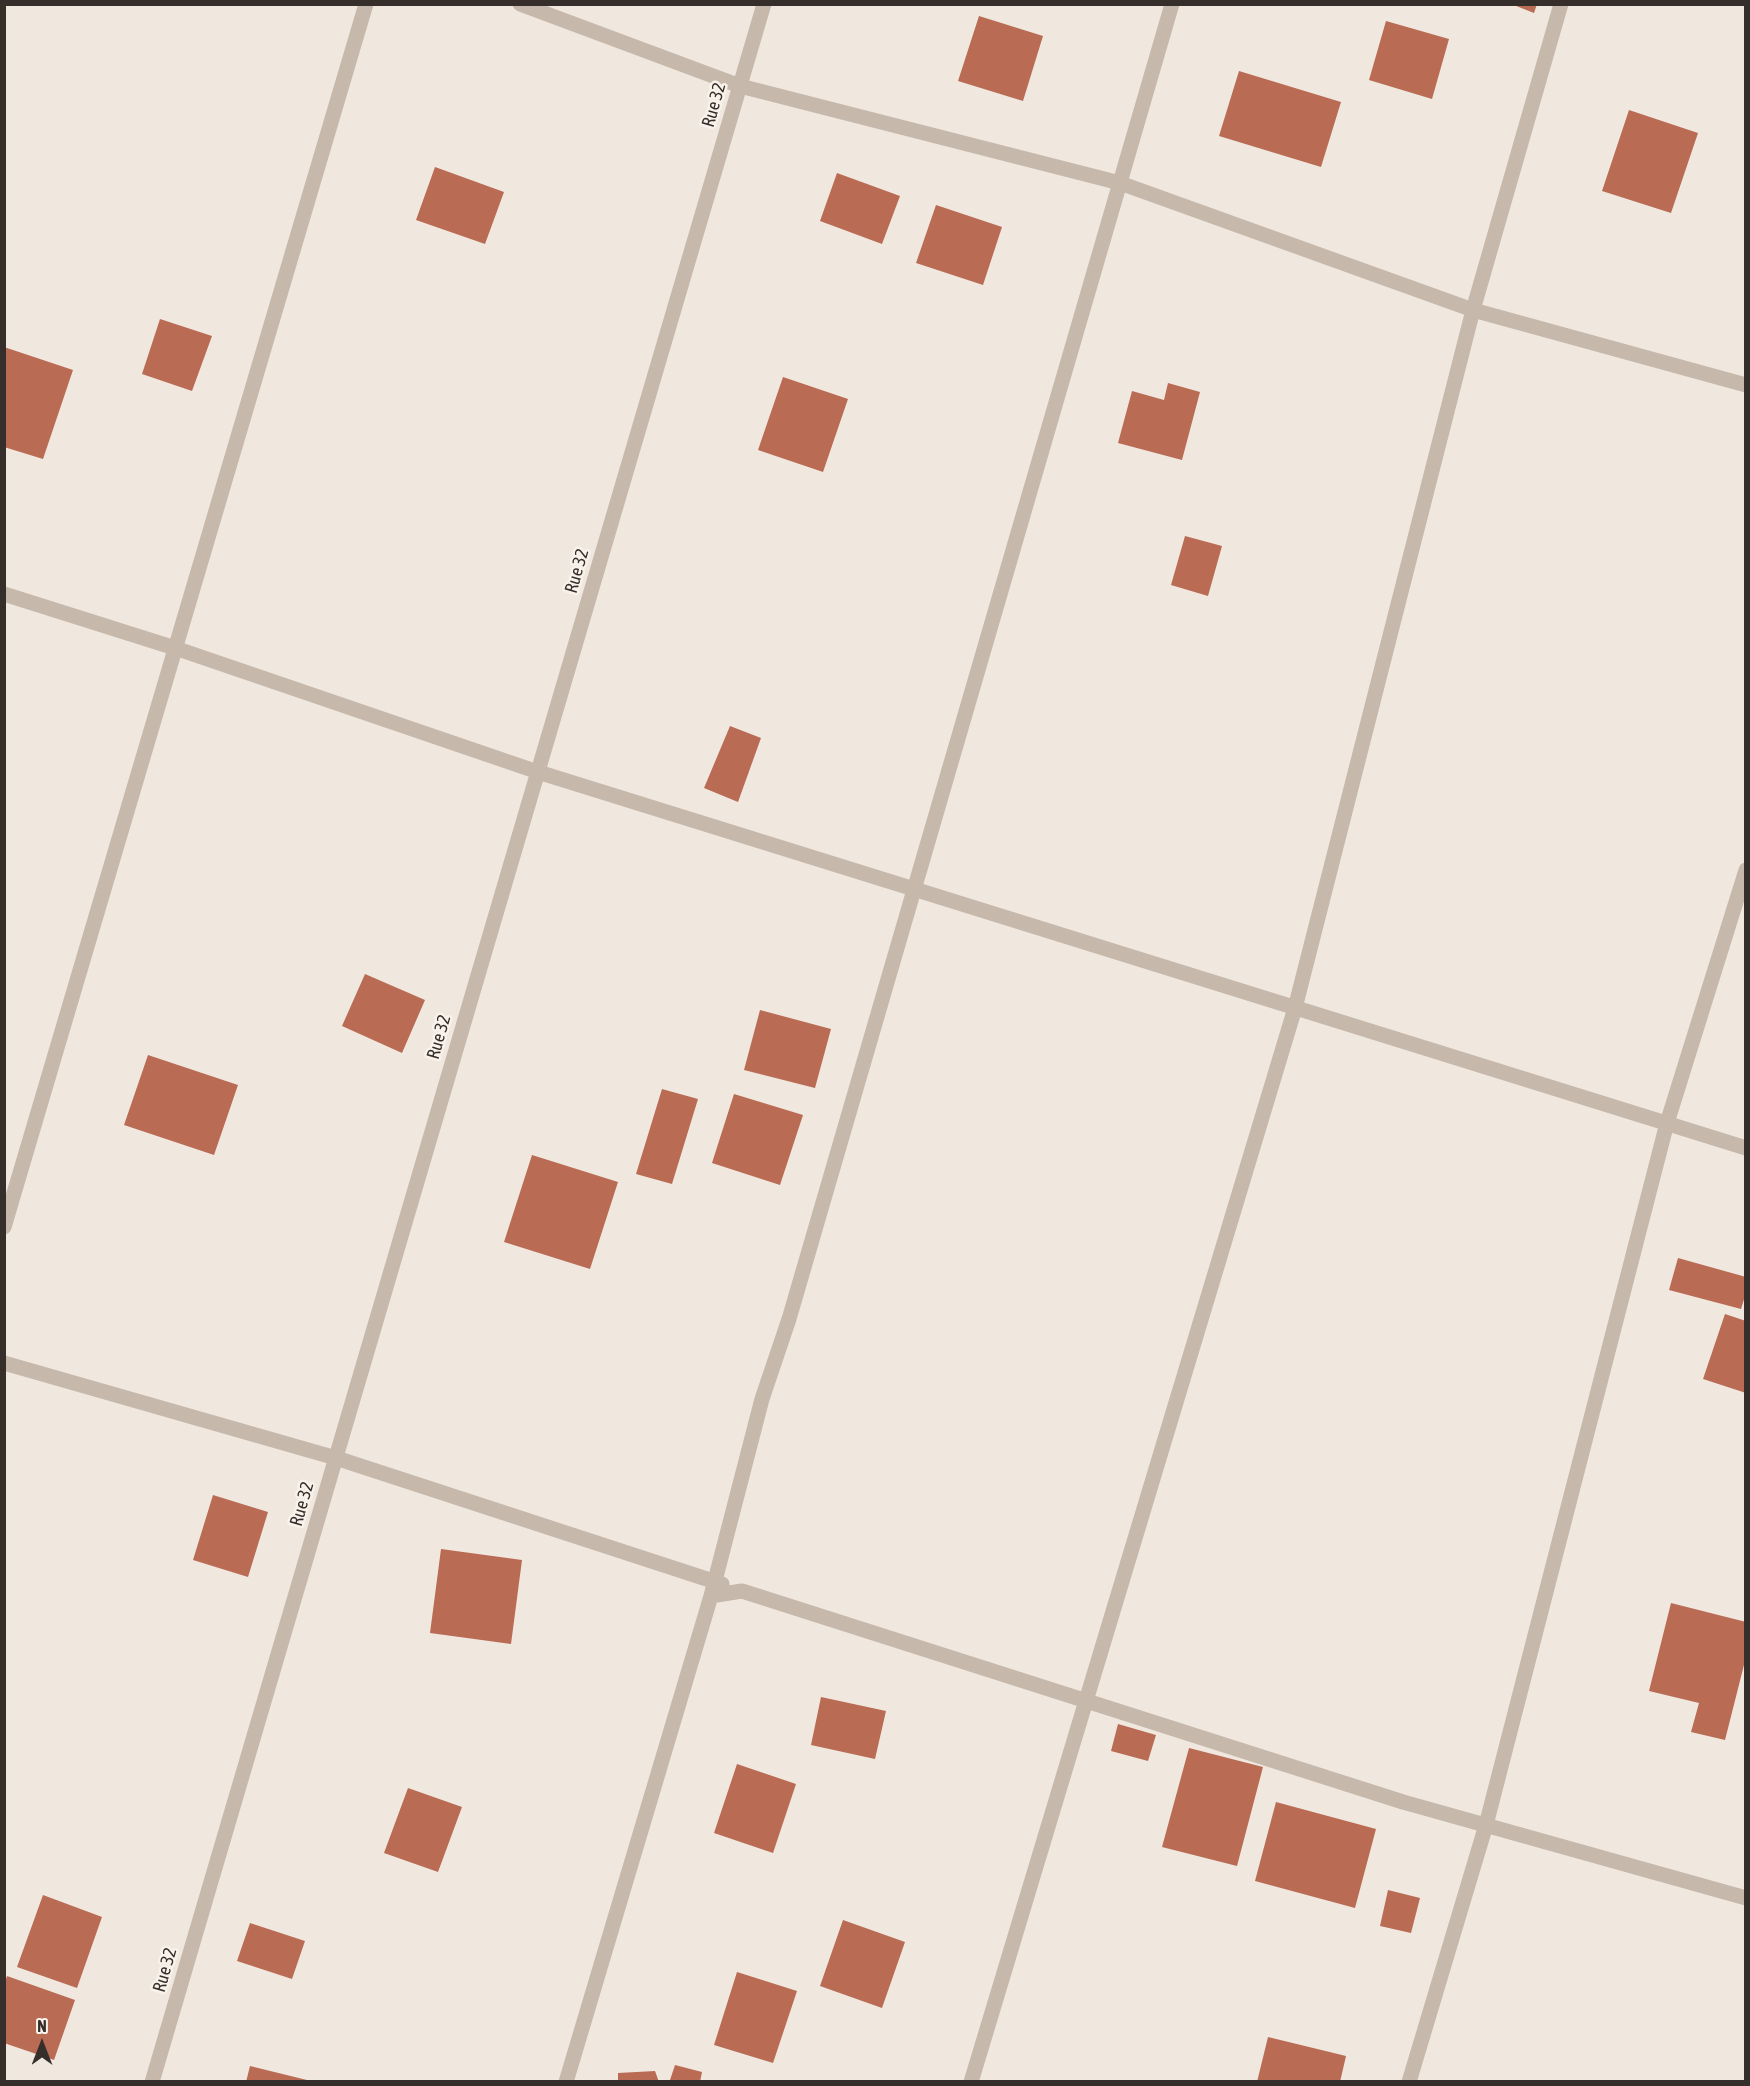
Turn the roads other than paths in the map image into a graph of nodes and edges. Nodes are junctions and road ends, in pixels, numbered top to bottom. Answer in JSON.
{"nodes":[{"id":1,"x":366,"y":4,"type":"edge"},
{"id":2,"x":520,"y":4,"type":"edge"},
{"id":3,"x":764,"y":4,"type":"edge"},
{"id":4,"x":1172,"y":4,"type":"edge"},
{"id":5,"x":1561,"y":4,"type":"edge"},
{"id":6,"x":740,"y":86,"type":"junction"},
{"id":7,"x":1120,"y":183,"type":"junction"},
{"id":8,"x":1473,"y":310,"type":"junction"},
{"id":9,"x":1746,"y":385,"type":"edge"},
{"id":10,"x":4,"y":594,"type":"edge"},
{"id":11,"x":176,"y":648,"type":"junction"},
{"id":12,"x":538,"y":772,"type":"junction"},
{"id":13,"x":1746,"y":870,"type":"edge"},
{"id":14,"x":913,"y":889,"type":"junction"},
{"id":15,"x":1295,"y":1008,"type":"junction"},
{"id":16,"x":1667,"y":1123,"type":"junction"},
{"id":17,"x":1746,"y":1148,"type":"edge"},
{"id":18,"x":4,"y":1227,"type":"edge"},
{"id":19,"x":4,"y":1363,"type":"edge"},
{"id":20,"x":336,"y":1458,"type":"junction"},
{"id":21,"x":713,"y":1589,"type":"junction"},
{"id":22,"x":1086,"y":1701,"type":"junction"},
{"id":23,"x":1486,"y":1825,"type":"junction"},
{"id":24,"x":1746,"y":1898,"type":"edge"},
{"id":25,"x":152,"y":2082,"type":"edge"},
{"id":26,"x":566,"y":2082,"type":"edge"},
{"id":27,"x":971,"y":2082,"type":"edge"},
{"id":28,"x":1408,"y":2082,"type":"edge"}],
"edges":[{"from":1,"to":11,"type":"street"},
{"from":2,"to":6,"type":"street"},
{"from":3,"to":6,"type":"street","name":"Rue 32"},
{"from":4,"to":7,"type":"street"},
{"from":5,"to":8,"type":"street"},
{"from":6,"to":7,"type":"street"},
{"from":6,"to":12,"type":"street","name":"Rue 32"},
{"from":7,"to":8,"type":"street"},
{"from":7,"to":14,"type":"street"},
{"from":8,"to":9,"type":"street"},
{"from":8,"to":15,"type":"street"},
{"from":10,"to":11,"type":"street"},
{"from":11,"to":12,"type":"street"},
{"from":11,"to":18,"type":"street"},
{"from":12,"to":14,"type":"street"},
{"from":12,"to":20,"type":"street","name":"Rue 32"},
{"from":13,"to":16,"type":"street"},
{"from":14,"to":15,"type":"street"},
{"from":14,"to":21,"type":"street"},
{"from":15,"to":16,"type":"street"},
{"from":15,"to":22,"type":"street"},
{"from":16,"to":17,"type":"street"},
{"from":16,"to":23,"type":"street"},
{"from":19,"to":20,"type":"street"},
{"from":20,"to":21,"type":"street"},
{"from":20,"to":25,"type":"street","name":"Rue 32"},
{"from":21,"to":22,"type":"street"},
{"from":21,"to":26,"type":"street"},
{"from":22,"to":23,"type":"street"},
{"from":22,"to":27,"type":"street"},
{"from":23,"to":24,"type":"street"},
{"from":23,"to":28,"type":"street"}]}
